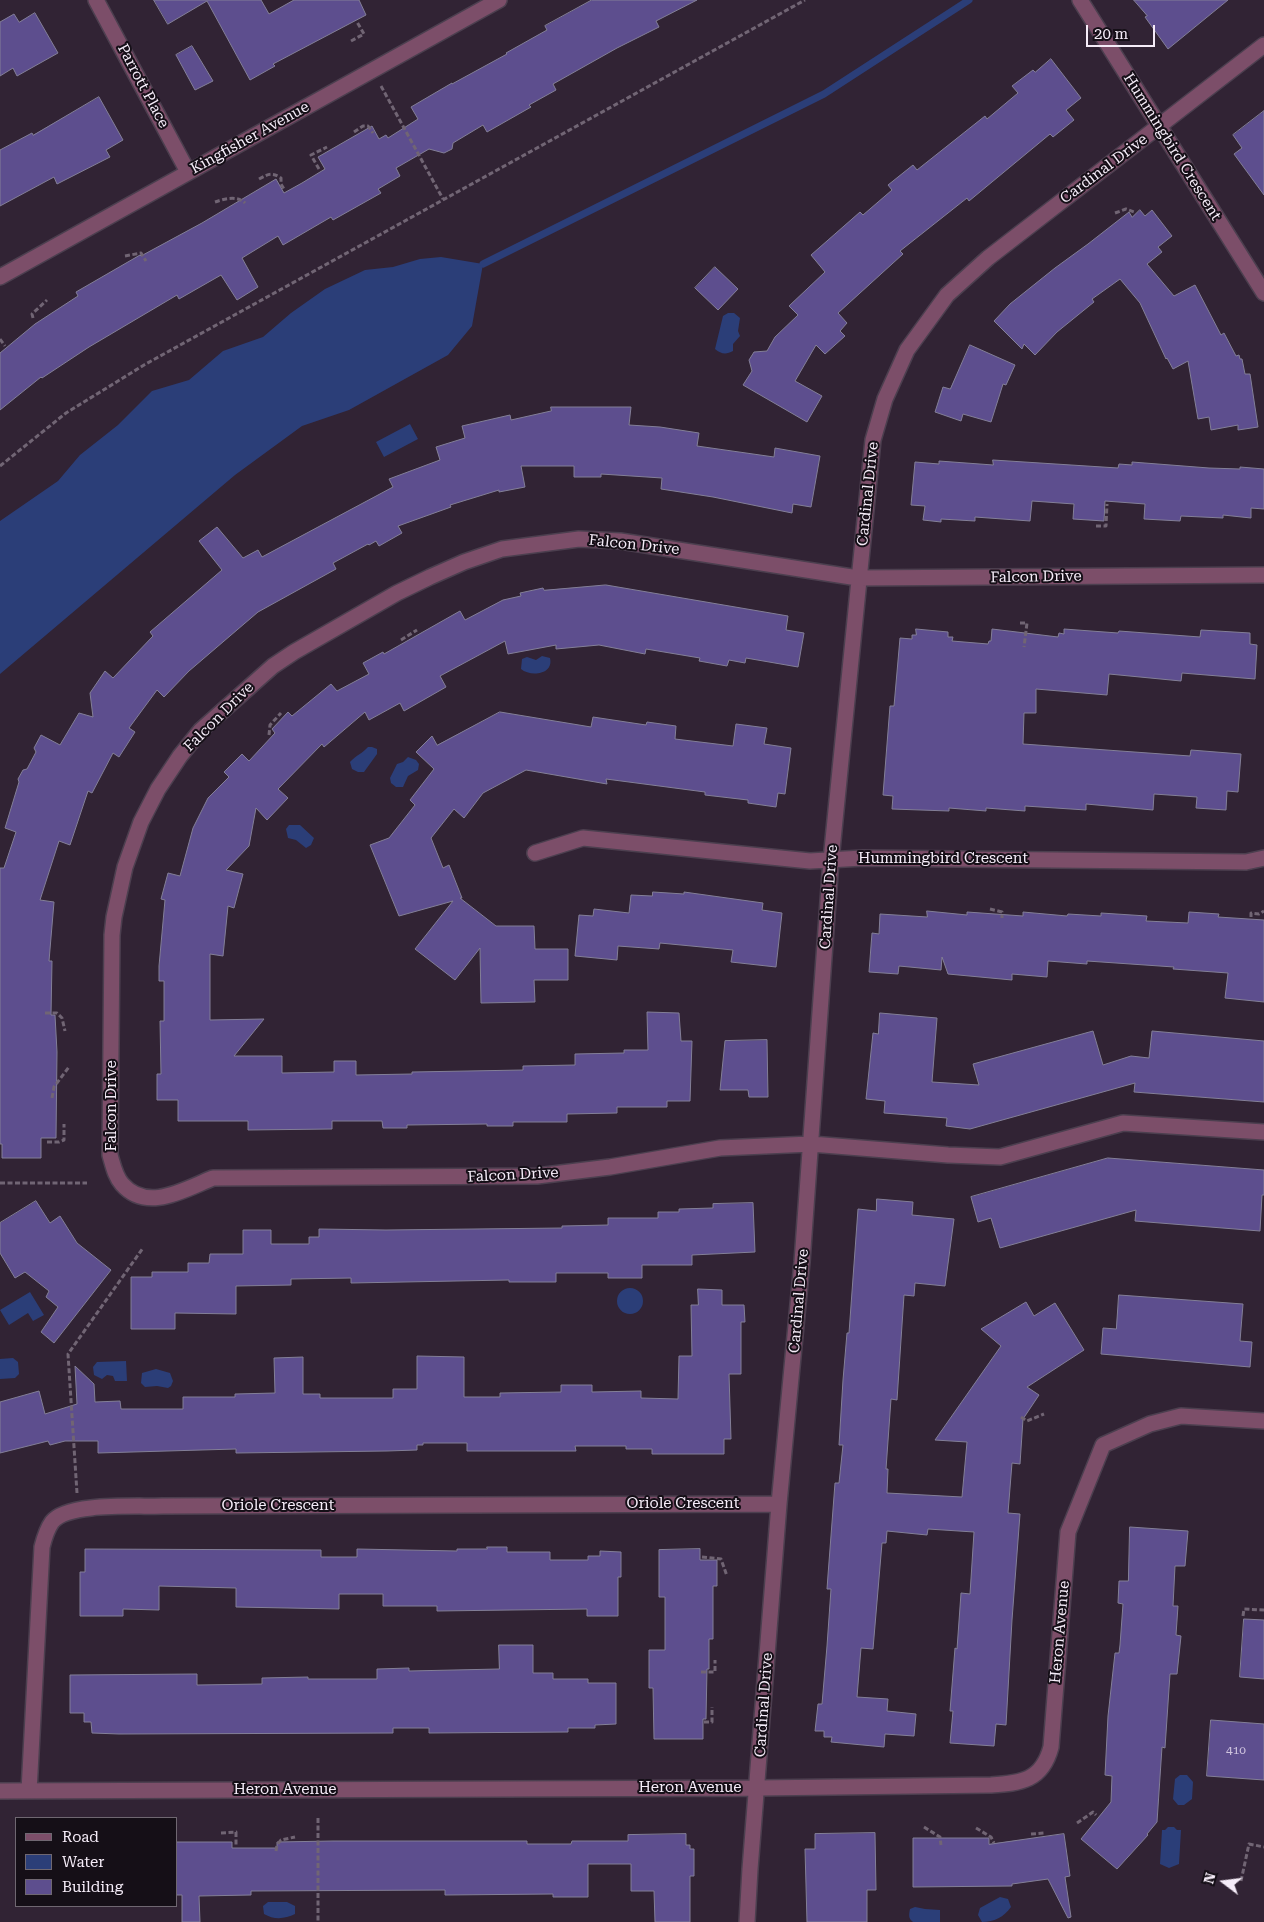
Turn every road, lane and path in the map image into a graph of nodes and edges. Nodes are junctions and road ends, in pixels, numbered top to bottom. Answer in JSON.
{"nodes":[{"id":1,"x":96,"y":0,"type":"edge"},
{"id":2,"x":499,"y":0,"type":"edge"},
{"id":3,"x":805,"y":0,"type":"edge"},
{"id":4,"x":1080,"y":0,"type":"edge"},
{"id":5,"x":357,"y":22,"type":"dead end"},
{"id":6,"x":351,"y":41,"type":"dead end"},
{"id":7,"x":1264,"y":45,"type":"edge"},
{"id":8,"x":373,"y":70,"type":"junction"},
{"id":9,"x":1159,"y":127,"type":"junction"},
{"id":10,"x":354,"y":132,"type":"dead end"},
{"id":11,"x":373,"y":133,"type":"dead end"},
{"id":12,"x":327,"y":147,"type":"dead end"},
{"id":13,"x":319,"y":170,"type":"dead end"},
{"id":14,"x":188,"y":172,"type":"junction"},
{"id":15,"x":259,"y":179,"type":"dead end"},
{"id":16,"x":284,"y":189,"type":"dead end"},
{"id":17,"x":443,"y":199,"type":"junction"},
{"id":18,"x":215,"y":202,"type":"dead end"},
{"id":19,"x":245,"y":203,"type":"dead end"},
{"id":20,"x":1134,"y":212,"type":"dead end"},
{"id":21,"x":1115,"y":213,"type":"dead end"},
{"id":22,"x":126,"y":256,"type":"dead end"},
{"id":23,"x":146,"y":262,"type":"dead end"},
{"id":24,"x":0,"y":277,"type":"edge"},
{"id":25,"x":1264,"y":293,"type":"edge"},
{"id":26,"x":47,"y":300,"type":"dead end"},
{"id":27,"x":34,"y":318,"type":"dead end"},
{"id":28,"x":0,"y":340,"type":"edge"},
{"id":29,"x":5,"y":346,"type":"dead end"},
{"id":30,"x":0,"y":466,"type":"edge"},
{"id":31,"x":1107,"y":504,"type":"dead end"},
{"id":32,"x":1096,"y":526,"type":"dead end"},
{"id":33,"x":1264,"y":575,"type":"edge"},
{"id":34,"x":858,"y":578,"type":"junction"},
{"id":35,"x":1020,"y":623,"type":"dead end"},
{"id":36,"x":417,"y":630,"type":"dead end"},
{"id":37,"x":402,"y":640,"type":"dead end"},
{"id":38,"x":1024,"y":647,"type":"dead end"},
{"id":39,"x":281,"y":713,"type":"dead end"},
{"id":40,"x":269,"y":736,"type":"dead end"},
{"id":41,"x":536,"y":853,"type":"dead end"},
{"id":42,"x":1264,"y":858,"type":"edge"},
{"id":43,"x":831,"y":860,"type":"junction"},
{"id":44,"x":990,"y":909,"type":"dead end"},
{"id":45,"x":1264,"y":911,"type":"edge"},
{"id":46,"x":1251,"y":916,"type":"dead end"},
{"id":47,"x":1002,"y":918,"type":"dead end"},
{"id":48,"x":45,"y":1013,"type":"dead end"},
{"id":49,"x":65,"y":1031,"type":"dead end"},
{"id":50,"x":69,"y":1067,"type":"dead end"},
{"id":51,"x":52,"y":1098,"type":"dead end"},
{"id":52,"x":64,"y":1124,"type":"dead end"},
{"id":53,"x":1264,"y":1132,"type":"edge"},
{"id":54,"x":46,"y":1142,"type":"dead end"},
{"id":55,"x":811,"y":1144,"type":"junction"},
{"id":56,"x":0,"y":1182,"type":"edge"},
{"id":57,"x":86,"y":1183,"type":"dead end"},
{"id":58,"x":143,"y":1248,"type":"dead end"},
{"id":59,"x":1044,"y":1414,"type":"dead end"},
{"id":60,"x":1021,"y":1417,"type":"dead end"},
{"id":61,"x":1264,"y":1420,"type":"edge"},
{"id":62,"x":780,"y":1504,"type":"junction"},
{"id":63,"x":78,"y":1509,"type":"junction"},
{"id":64,"x":702,"y":1557,"type":"dead end"},
{"id":65,"x":727,"y":1576,"type":"dead end"},
{"id":66,"x":1264,"y":1610,"type":"edge"},
{"id":67,"x":1243,"y":1616,"type":"dead end"},
{"id":68,"x":715,"y":1660,"type":"dead end"},
{"id":69,"x":701,"y":1672,"type":"dead end"},
{"id":70,"x":712,"y":1707,"type":"dead end"},
{"id":71,"x":704,"y":1722,"type":"dead end"},
{"id":72,"x":758,"y":1788,"type":"junction"},
{"id":73,"x":0,"y":1791,"type":"edge"},
{"id":74,"x":29,"y":1791,"type":"junction"},
{"id":75,"x":1096,"y":1815,"type":"dead end"},
{"id":76,"x":318,"y":1818,"type":"dead end"},
{"id":77,"x":1077,"y":1823,"type":"dead end"},
{"id":78,"x":924,"y":1827,"type":"dead end"},
{"id":79,"x":976,"y":1828,"type":"dead end"},
{"id":80,"x":221,"y":1832,"type":"dead end"},
{"id":81,"x":1045,"y":1833,"type":"dead end"},
{"id":82,"x":1031,"y":1834,"type":"dead end"},
{"id":83,"x":295,"y":1838,"type":"dead end"},
{"id":84,"x":994,"y":1842,"type":"dead end"},
{"id":85,"x":941,"y":1845,"type":"dead end"},
{"id":86,"x":236,"y":1846,"type":"dead end"},
{"id":87,"x":1264,"y":1847,"type":"edge"},
{"id":88,"x":276,"y":1851,"type":"dead end"},
{"id":89,"x":1241,"y":1881,"type":"dead end"},
{"id":90,"x":318,"y":1922,"type":"edge"},
{"id":91,"x":747,"y":1922,"type":"edge"}],
"edges":[{"from":1,"to":14,"type":"street","name":"Parrott Place"},
{"from":2,"to":8,"type":"street","name":"Kingfisher Avenue"},
{"from":3,"to":17,"type":"path"},
{"from":4,"to":9,"type":"street","name":"Hummingbird Crescent"},
{"from":5,"to":6,"type":"path"},
{"from":7,"to":9,"type":"street","name":"Cardinal Drive"},
{"from":8,"to":14,"type":"street","name":"Kingfisher Avenue"},
{"from":8,"to":17,"type":"path"},
{"from":9,"to":25,"type":"street","name":"Hummingbird Crescent"},
{"from":9,"to":34,"type":"street","name":"Cardinal Drive"},
{"from":10,"to":11,"type":"path"},
{"from":12,"to":13,"type":"path"},
{"from":14,"to":24,"type":"street","name":"Kingfisher Avenue"},
{"from":15,"to":16,"type":"path"},
{"from":17,"to":30,"type":"path"},
{"from":18,"to":19,"type":"path"},
{"from":20,"to":21,"type":"path"},
{"from":22,"to":23,"type":"path"},
{"from":26,"to":27,"type":"path"},
{"from":28,"to":29,"type":"path"},
{"from":31,"to":32,"type":"path"},
{"from":33,"to":34,"type":"street","name":"Falcon Drive"},
{"from":34,"to":43,"type":"street","name":"Cardinal Drive"},
{"from":34,"to":55,"type":"street","name":"Falcon Drive"},
{"from":35,"to":38,"type":"path"},
{"from":36,"to":37,"type":"path"},
{"from":39,"to":40,"type":"path"},
{"from":41,"to":43,"type":"street","name":"Hummingbird Crescent"},
{"from":42,"to":43,"type":"street","name":"Hummingbird Crescent"},
{"from":43,"to":55,"type":"street","name":"Cardinal Drive"},
{"from":44,"to":47,"type":"path"},
{"from":45,"to":46,"type":"path"},
{"from":48,"to":49,"type":"path"},
{"from":50,"to":51,"type":"path"},
{"from":52,"to":54,"type":"path"},
{"from":53,"to":55,"type":"street","name":"Falcon Drive"},
{"from":55,"to":62,"type":"street","name":"Cardinal Drive"},
{"from":56,"to":57,"type":"path"},
{"from":58,"to":63,"type":"path"},
{"from":59,"to":60,"type":"path"},
{"from":61,"to":72,"type":"street","name":"Heron Avenue"},
{"from":62,"to":63,"type":"street","name":"Oriole Crescent"},
{"from":62,"to":72,"type":"street","name":"Cardinal Drive"},
{"from":63,"to":74,"type":"street","name":"Oriole Crescent"},
{"from":64,"to":65,"type":"path"},
{"from":66,"to":67,"type":"path"},
{"from":68,"to":69,"type":"path"},
{"from":70,"to":71,"type":"path"},
{"from":72,"to":74,"type":"street","name":"Heron Avenue"},
{"from":72,"to":91,"type":"street","name":"Cardinal Drive"},
{"from":73,"to":74,"type":"street","name":"Heron Avenue"},
{"from":75,"to":77,"type":"path"},
{"from":76,"to":90,"type":"path"},
{"from":78,"to":85,"type":"path"},
{"from":79,"to":84,"type":"path"},
{"from":80,"to":86,"type":"path"},
{"from":81,"to":82,"type":"path"},
{"from":83,"to":88,"type":"path"},
{"from":87,"to":89,"type":"path"}]}
